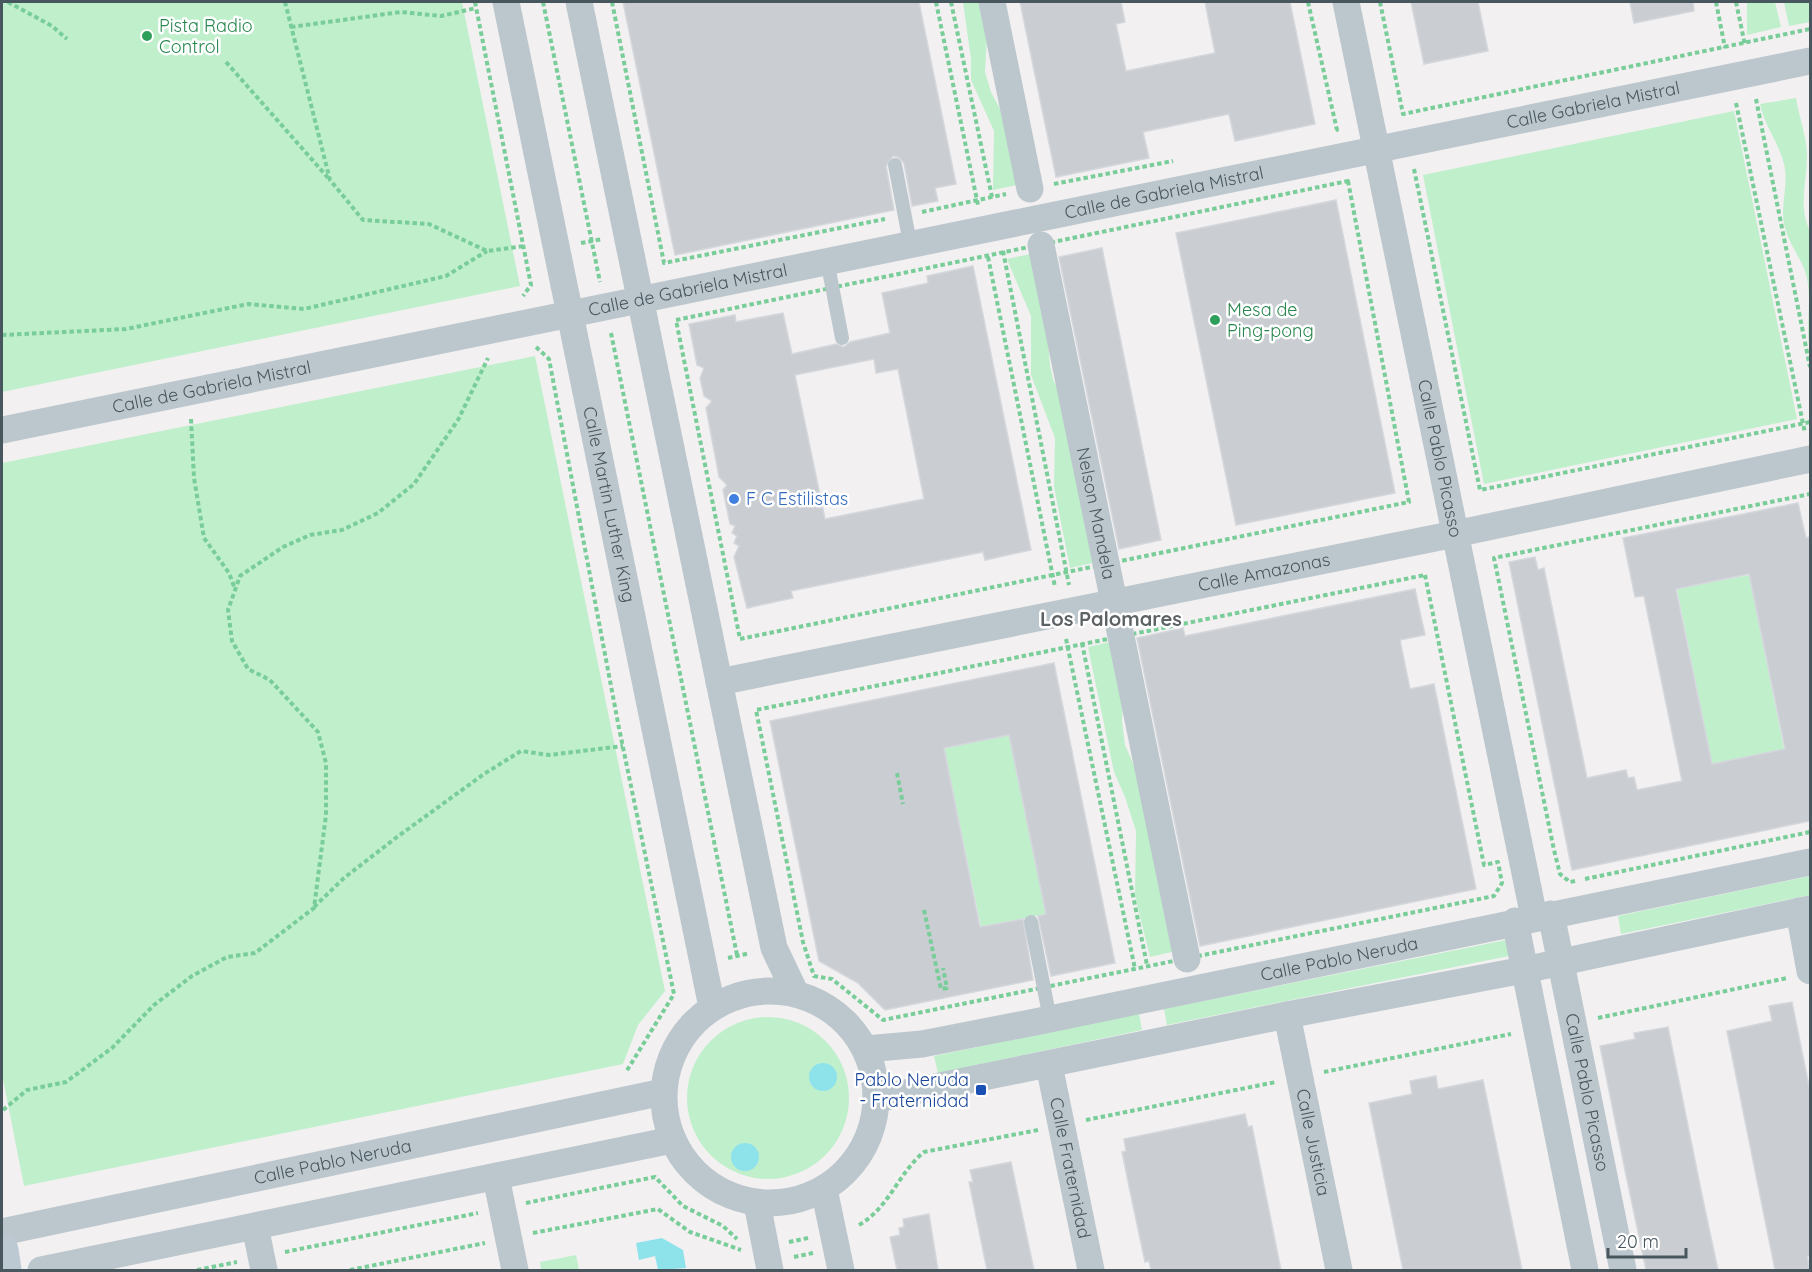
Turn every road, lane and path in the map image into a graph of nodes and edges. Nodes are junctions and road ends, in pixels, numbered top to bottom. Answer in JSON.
{"nodes":[{"id":1,"x":8,"y":2,"type":"edge"},
{"id":2,"x":285,"y":2,"type":"edge"},
{"id":3,"x":475,"y":2,"type":"edge"},
{"id":4,"x":506,"y":2,"type":"edge"},
{"id":5,"x":543,"y":2,"type":"edge"},
{"id":6,"x":579,"y":2,"type":"edge"},
{"id":7,"x":612,"y":2,"type":"edge"},
{"id":8,"x":936,"y":2,"type":"edge"},
{"id":9,"x":951,"y":2,"type":"edge"},
{"id":10,"x":992,"y":2,"type":"edge"},
{"id":11,"x":1308,"y":2,"type":"edge"},
{"id":12,"x":1346,"y":2,"type":"edge"},
{"id":13,"x":1380,"y":2,"type":"edge"},
{"id":14,"x":1716,"y":2,"type":"edge"},
{"id":15,"x":1736,"y":2,"type":"edge"},
{"id":16,"x":476,"y":8,"type":"junction"},
{"id":17,"x":291,"y":27,"type":"junction"},
{"id":18,"x":1810,"y":29,"type":"edge"},
{"id":19,"x":67,"y":39,"type":"dead end"},
{"id":20,"x":1745,"y":42,"type":"junction"},
{"id":21,"x":1725,"y":47,"type":"junction"},
{"id":22,"x":1810,"y":60,"type":"edge"},
{"id":23,"x":226,"y":62,"type":"dead end"},
{"id":24,"x":1741,"y":74,"type":"junction"},
{"id":25,"x":1736,"y":104,"type":"junction"},
{"id":26,"x":1725,"y":106,"type":"dead end"},
{"id":27,"x":1326,"y":132,"type":"dead end"},
{"id":28,"x":1376,"y":151,"type":"junction"},
{"id":29,"x":1178,"y":160,"type":"dead end"},
{"id":30,"x":895,"y":165,"type":"dead end"},
{"id":31,"x":1425,"y":167,"type":"dead end"},
{"id":32,"x":330,"y":180,"type":"junction"},
{"id":33,"x":1030,"y":189,"type":"joint"},
{"id":34,"x":977,"y":201,"type":"junction"},
{"id":35,"x":905,"y":215,"type":"junction"},
{"id":36,"x":657,"y":227,"type":"junction"},
{"id":37,"x":990,"y":227,"type":"junction"},
{"id":38,"x":627,"y":234,"type":"junction"},
{"id":39,"x":592,"y":241,"type":"junction"},
{"id":40,"x":910,"y":243,"type":"junction"},
{"id":41,"x":1041,"y":245,"type":"joint"},
{"id":42,"x":525,"y":246,"type":"junction"},
{"id":43,"x":556,"y":247,"type":"junction"},
{"id":44,"x":488,"y":251,"type":"junction"},
{"id":45,"x":526,"y":254,"type":"junction"},
{"id":46,"x":988,"y":258,"type":"junction"},
{"id":47,"x":827,"y":260,"type":"junction"},
{"id":48,"x":833,"y":289,"type":"junction"},
{"id":49,"x":640,"y":298,"type":"junction"},
{"id":50,"x":521,"y":299,"type":"dead end"},
{"id":51,"x":605,"y":305,"type":"junction"},
{"id":52,"x":570,"y":313,"type":"junction"},
{"id":53,"x":506,"y":326,"type":"junction"},
{"id":54,"x":2,"y":335,"type":"edge"},
{"id":55,"x":842,"y":338,"type":"dead end"},
{"id":56,"x":489,"y":354,"type":"dead end"},
{"id":57,"x":1810,"y":367,"type":"edge"},
{"id":58,"x":191,"y":415,"type":"dead end"},
{"id":59,"x":1810,"y":422,"type":"edge"},
{"id":60,"x":1803,"y":423,"type":"junction"},
{"id":61,"x":2,"y":430,"type":"edge"},
{"id":62,"x":1810,"y":459,"type":"edge"},
{"id":63,"x":1810,"y":494,"type":"edge"},
{"id":64,"x":1455,"y":534,"type":"junction"},
{"id":65,"x":1106,"y":564,"type":"junction"},
{"id":66,"x":1067,"y":574,"type":"junction"},
{"id":67,"x":1053,"y":576,"type":"junction"},
{"id":68,"x":235,"y":589,"type":"junction"},
{"id":69,"x":1114,"y":603,"type":"junction"},
{"id":70,"x":1068,"y":612,"type":"junction"},
{"id":71,"x":1122,"y":637,"type":"junction"},
{"id":72,"x":1082,"y":644,"type":"junction"},
{"id":73,"x":1068,"y":647,"type":"junction"},
{"id":74,"x":722,"y":694,"type":"junction"},
{"id":75,"x":688,"y":713,"type":"junction"},
{"id":76,"x":653,"y":720,"type":"junction"},
{"id":77,"x":619,"y":728,"type":"junction"},
{"id":78,"x":623,"y":746,"type":"junction"},
{"id":79,"x":897,"y":773,"type":"dead end"},
{"id":80,"x":903,"y":804,"type":"dead end"},
{"id":81,"x":1810,"y":832,"type":"edge"},
{"id":82,"x":1810,"y":862,"type":"edge"},
{"id":83,"x":314,"y":908,"type":"junction"},
{"id":84,"x":924,"y":910,"type":"dead end"},
{"id":85,"x":1804,"y":910,"type":"edge"},
{"id":86,"x":1533,"y":917,"type":"junction"},
{"id":87,"x":1031,"y":922,"type":"dead end"},
{"id":88,"x":803,"y":942,"type":"junction"},
{"id":89,"x":774,"y":948,"type":"junction"},
{"id":90,"x":737,"y":956,"type":"junction"},
{"id":91,"x":1187,"y":959,"type":"junction"},
{"id":92,"x":703,"y":963,"type":"junction"},
{"id":93,"x":1559,"y":963,"type":"junction"},
{"id":94,"x":1147,"y":965,"type":"junction"},
{"id":95,"x":943,"y":968,"type":"dead end"},
{"id":96,"x":1135,"y":968,"type":"junction"},
{"id":97,"x":1524,"y":970,"type":"junction"},
{"id":98,"x":1799,"y":974,"type":"edge"},
{"id":99,"x":1044,"y":987,"type":"junction"},
{"id":100,"x":796,"y":994,"type":"junction"},
{"id":101,"x":712,"y":1007,"type":"junction"},
{"id":102,"x":1287,"y":1015,"type":"junction"},
{"id":103,"x":1050,"y":1019,"type":"junction"},
{"id":104,"x":1590,"y":1020,"type":"dead end"},
{"id":105,"x":1516,"y":1033,"type":"dead end"},
{"id":106,"x":866,"y":1049,"type":"junction"},
{"id":107,"x":1049,"y":1065,"type":"junction"},
{"id":108,"x":619,"y":1073,"type":"dead end"},
{"id":109,"x":1299,"y":1077,"type":"junction"},
{"id":110,"x":663,"y":1092,"type":"junction"},
{"id":111,"x":876,"y":1099,"type":"junction"},
{"id":112,"x":3,"y":1110,"type":"dead end"},
{"id":113,"x":1061,"y":1125,"type":"junction"},
{"id":114,"x":672,"y":1140,"type":"junction"},
{"id":115,"x":496,"y":1177,"type":"junction"},
{"id":116,"x":824,"y":1189,"type":"junction"},
{"id":117,"x":757,"y":1203,"type":"junction"},
{"id":118,"x":255,"y":1226,"type":"junction"},
{"id":119,"x":2,"y":1232,"type":"edge"},
{"id":120,"x":509,"y":1238,"type":"junction"},
{"id":121,"x":2,"y":1250,"type":"edge"},
{"id":122,"x":836,"y":1250,"type":"edge"},
{"id":123,"x":768,"y":1260,"type":"edge"},
{"id":124,"x":5,"y":1270,"type":"edge"},
{"id":125,"x":41,"y":1270,"type":"edge"},
{"id":126,"x":264,"y":1270,"type":"edge"},
{"id":127,"x":350,"y":1270,"type":"edge"},
{"id":128,"x":515,"y":1270,"type":"edge"},
{"id":129,"x":1091,"y":1270,"type":"edge"},
{"id":130,"x":1339,"y":1270,"type":"edge"},
{"id":131,"x":1585,"y":1270,"type":"edge"},
{"id":132,"x":1623,"y":1270,"type":"edge"}],
"edges":[{"from":1,"to":19,"type":"path"},
{"from":2,"to":17,"type":"path"},
{"from":3,"to":16,"type":"path"},
{"from":4,"to":43,"type":"street","name":"Calle Martin Luther King"},
{"from":5,"to":39,"type":"path"},
{"from":6,"to":38,"type":"street"},
{"from":7,"to":36,"type":"path"},
{"from":8,"to":34,"type":"path"},
{"from":9,"to":37,"type":"path"},
{"from":10,"to":33,"type":"street"},
{"from":11,"to":27,"type":"path"},
{"from":12,"to":28,"type":"street","name":"Calle Pablo Picasso"},
{"from":13,"to":21,"type":"path"},
{"from":14,"to":21,"type":"path"},
{"from":15,"to":20,"type":"path"},
{"from":16,"to":17,"type":"path"},
{"from":16,"to":42,"type":"path"},
{"from":17,"to":32,"type":"path"},
{"from":18,"to":20,"type":"path"},
{"from":20,"to":21,"type":"path"},
{"from":20,"to":24,"type":"path"},
{"from":21,"to":24,"type":"path"},
{"from":22,"to":24,"type":"street","name":"Calle Gabriela Mistral"},
{"from":23,"to":32,"type":"path"},
{"from":24,"to":25,"type":"path"},
{"from":24,"to":28,"type":"street","name":"Calle Gabriela Mistral"},
{"from":24,"to":57,"type":"path"},
{"from":25,"to":26,"type":"path"},
{"from":25,"to":60,"type":"path"},
{"from":28,"to":37,"type":"street","name":"Calle de Gabriela Mistral"},
{"from":28,"to":64,"type":"street","name":"Calle Pablo Picasso"},
{"from":29,"to":33,"type":"path"},
{"from":30,"to":35,"type":"lane"},
{"from":31,"to":60,"type":"path"},
{"from":32,"to":44,"type":"path"},
{"from":34,"to":35,"type":"path"},
{"from":34,"to":37,"type":"path"},
{"from":35,"to":36,"type":"path"},
{"from":35,"to":40,"type":"lane"},
{"from":36,"to":38,"type":"path"},
{"from":37,"to":40,"type":"street","name":"Calle de Gabriela Mistral"},
{"from":37,"to":46,"type":"path"},
{"from":37,"to":66,"type":"path"},
{"from":38,"to":39,"type":"path"},
{"from":38,"to":49,"type":"street"},
{"from":39,"to":43,"type":"path"},
{"from":39,"to":51,"type":"path"},
{"from":40,"to":47,"type":"street","name":"Calle de Gabriela Mistral"},
{"from":41,"to":65,"type":"street","name":"Nelson Mandela"},
{"from":41,"to":65,"type":"path"},
{"from":42,"to":44,"type":"path"},
{"from":42,"to":45,"type":"path"},
{"from":43,"to":45,"type":"path"},
{"from":43,"to":52,"type":"street","name":"Calle Martin Luther King"},
{"from":44,"to":54,"type":"path"},
{"from":45,"to":50,"type":"path"},
{"from":46,"to":48,"type":"path"},
{"from":46,"to":67,"type":"path"},
{"from":47,"to":48,"type":"lane"},
{"from":47,"to":49,"type":"street","name":"Calle de Gabriela Mistral"},
{"from":48,"to":55,"type":"lane"},
{"from":48,"to":67,"type":"path"},
{"from":49,"to":51,"type":"street","name":"Calle de Gabriela Mistral"},
{"from":49,"to":74,"type":"street"},
{"from":51,"to":52,"type":"street","name":"Calle de Gabriela Mistral"},
{"from":51,"to":75,"type":"path"},
{"from":52,"to":53,"type":"street","name":"Calle de Gabriela Mistral"},
{"from":52,"to":76,"type":"street","name":"Calle Martin Luther King"},
{"from":53,"to":61,"type":"street","name":"Calle de Gabriela Mistral"},
{"from":53,"to":77,"type":"path"},
{"from":56,"to":68,"type":"path"},
{"from":58,"to":68,"type":"path"},
{"from":59,"to":60,"type":"path"},
{"from":62,"to":64,"type":"street","name":"Calle Amazonas"},
{"from":63,"to":81,"type":"path"},
{"from":64,"to":69,"type":"street","name":"Calle Amazonas"},
{"from":64,"to":86,"type":"street","name":"Calle Pablo Picasso"},
{"from":65,"to":66,"type":"path"},
{"from":65,"to":69,"type":"street","name":"Nelson Mandela"},
{"from":66,"to":67,"type":"path"},
{"from":66,"to":70,"type":"path"},
{"from":67,"to":70,"type":"path"},
{"from":68,"to":83,"type":"path"},
{"from":69,"to":70,"type":"street","name":"Calle Amazonas"},
{"from":69,"to":71,"type":"street","name":"Nelson Mandela"},
{"from":70,"to":72,"type":"path"},
{"from":70,"to":73,"type":"path"},
{"from":70,"to":74,"type":"street","name":"Calle Amazonas"},
{"from":71,"to":72,"type":"path"},
{"from":71,"to":91,"type":"street","name":"Nelson Mandela"},
{"from":71,"to":91,"type":"path"},
{"from":72,"to":73,"type":"path"},
{"from":72,"to":94,"type":"path"},
{"from":73,"to":88,"type":"path"},
{"from":73,"to":96,"type":"path"},
{"from":74,"to":75,"type":"path"},
{"from":74,"to":89,"type":"street"},
{"from":75,"to":76,"type":"path"},
{"from":75,"to":90,"type":"path"},
{"from":76,"to":77,"type":"path"},
{"from":76,"to":92,"type":"street","name":"Calle Martin Luther King"},
{"from":77,"to":78,"type":"path"},
{"from":78,"to":83,"type":"path"},
{"from":78,"to":108,"type":"path"},
{"from":79,"to":80,"type":"path"},
{"from":82,"to":86,"type":"street","name":"Calle Pablo Neruda"},
{"from":83,"to":112,"type":"path"},
{"from":84,"to":95,"type":"path"},
{"from":85,"to":93,"type":"street"},
{"from":85,"to":98,"type":"street"},
{"from":86,"to":93,"type":"street","name":"Calle Pablo Picasso"},
{"from":86,"to":97,"type":"street","name":"Calle Pablo Picasso"},
{"from":86,"to":103,"type":"street","name":"Calle Pablo Neruda"},
{"from":87,"to":99,"type":"lane"},
{"from":88,"to":89,"type":"path"},
{"from":88,"to":99,"type":"path"},
{"from":89,"to":90,"type":"path"},
{"from":89,"to":100,"type":"street"},
{"from":90,"to":92,"type":"path"},
{"from":91,"to":94,"type":"path"},
{"from":92,"to":101,"type":"street","name":"Calle Martin Luther King"},
{"from":93,"to":97,"type":"street"},
{"from":93,"to":132,"type":"street","name":"Calle Pablo Picasso"},
{"from":94,"to":96,"type":"path"},
{"from":96,"to":99,"type":"path"},
{"from":97,"to":102,"type":"street"},
{"from":97,"to":131,"type":"street","name":"Calle Pablo Picasso"},
{"from":98,"to":104,"type":"path"},
{"from":99,"to":103,"type":"lane"},
{"from":100,"to":101,"type":"street"},
{"from":100,"to":106,"type":"street"},
{"from":101,"to":110,"type":"street"},
{"from":102,"to":107,"type":"street"},
{"from":102,"to":109,"type":"street","name":"Calle Justicia"},
{"from":103,"to":106,"type":"street","name":"Calle Pablo Neruda"},
{"from":105,"to":109,"type":"path"},
{"from":106,"to":111,"type":"street"},
{"from":107,"to":111,"type":"street"},
{"from":107,"to":113,"type":"street","name":"Calle Fraternidad"},
{"from":109,"to":113,"type":"path"},
{"from":109,"to":130,"type":"street","name":"Calle Justicia"},
{"from":110,"to":114,"type":"street"},
{"from":110,"to":119,"type":"street","name":"Calle Pablo Neruda"},
{"from":111,"to":116,"type":"street"},
{"from":113,"to":122,"type":"path"},
{"from":113,"to":129,"type":"street","name":"Calle Fraternidad"},
{"from":114,"to":115,"type":"street"},
{"from":114,"to":117,"type":"street"},
{"from":115,"to":118,"type":"street"},
{"from":115,"to":120,"type":"street"},
{"from":116,"to":117,"type":"street"},
{"from":116,"to":122,"type":"street"},
{"from":117,"to":123,"type":"street"},
{"from":118,"to":125,"type":"street"},
{"from":118,"to":126,"type":"street"},
{"from":120,"to":123,"type":"path"},
{"from":120,"to":127,"type":"path"},
{"from":120,"to":128,"type":"street"},
{"from":121,"to":124,"type":"street"},
{"from":122,"to":123,"type":"path"},
{"from":122,"to":123,"type":"path"}]}
